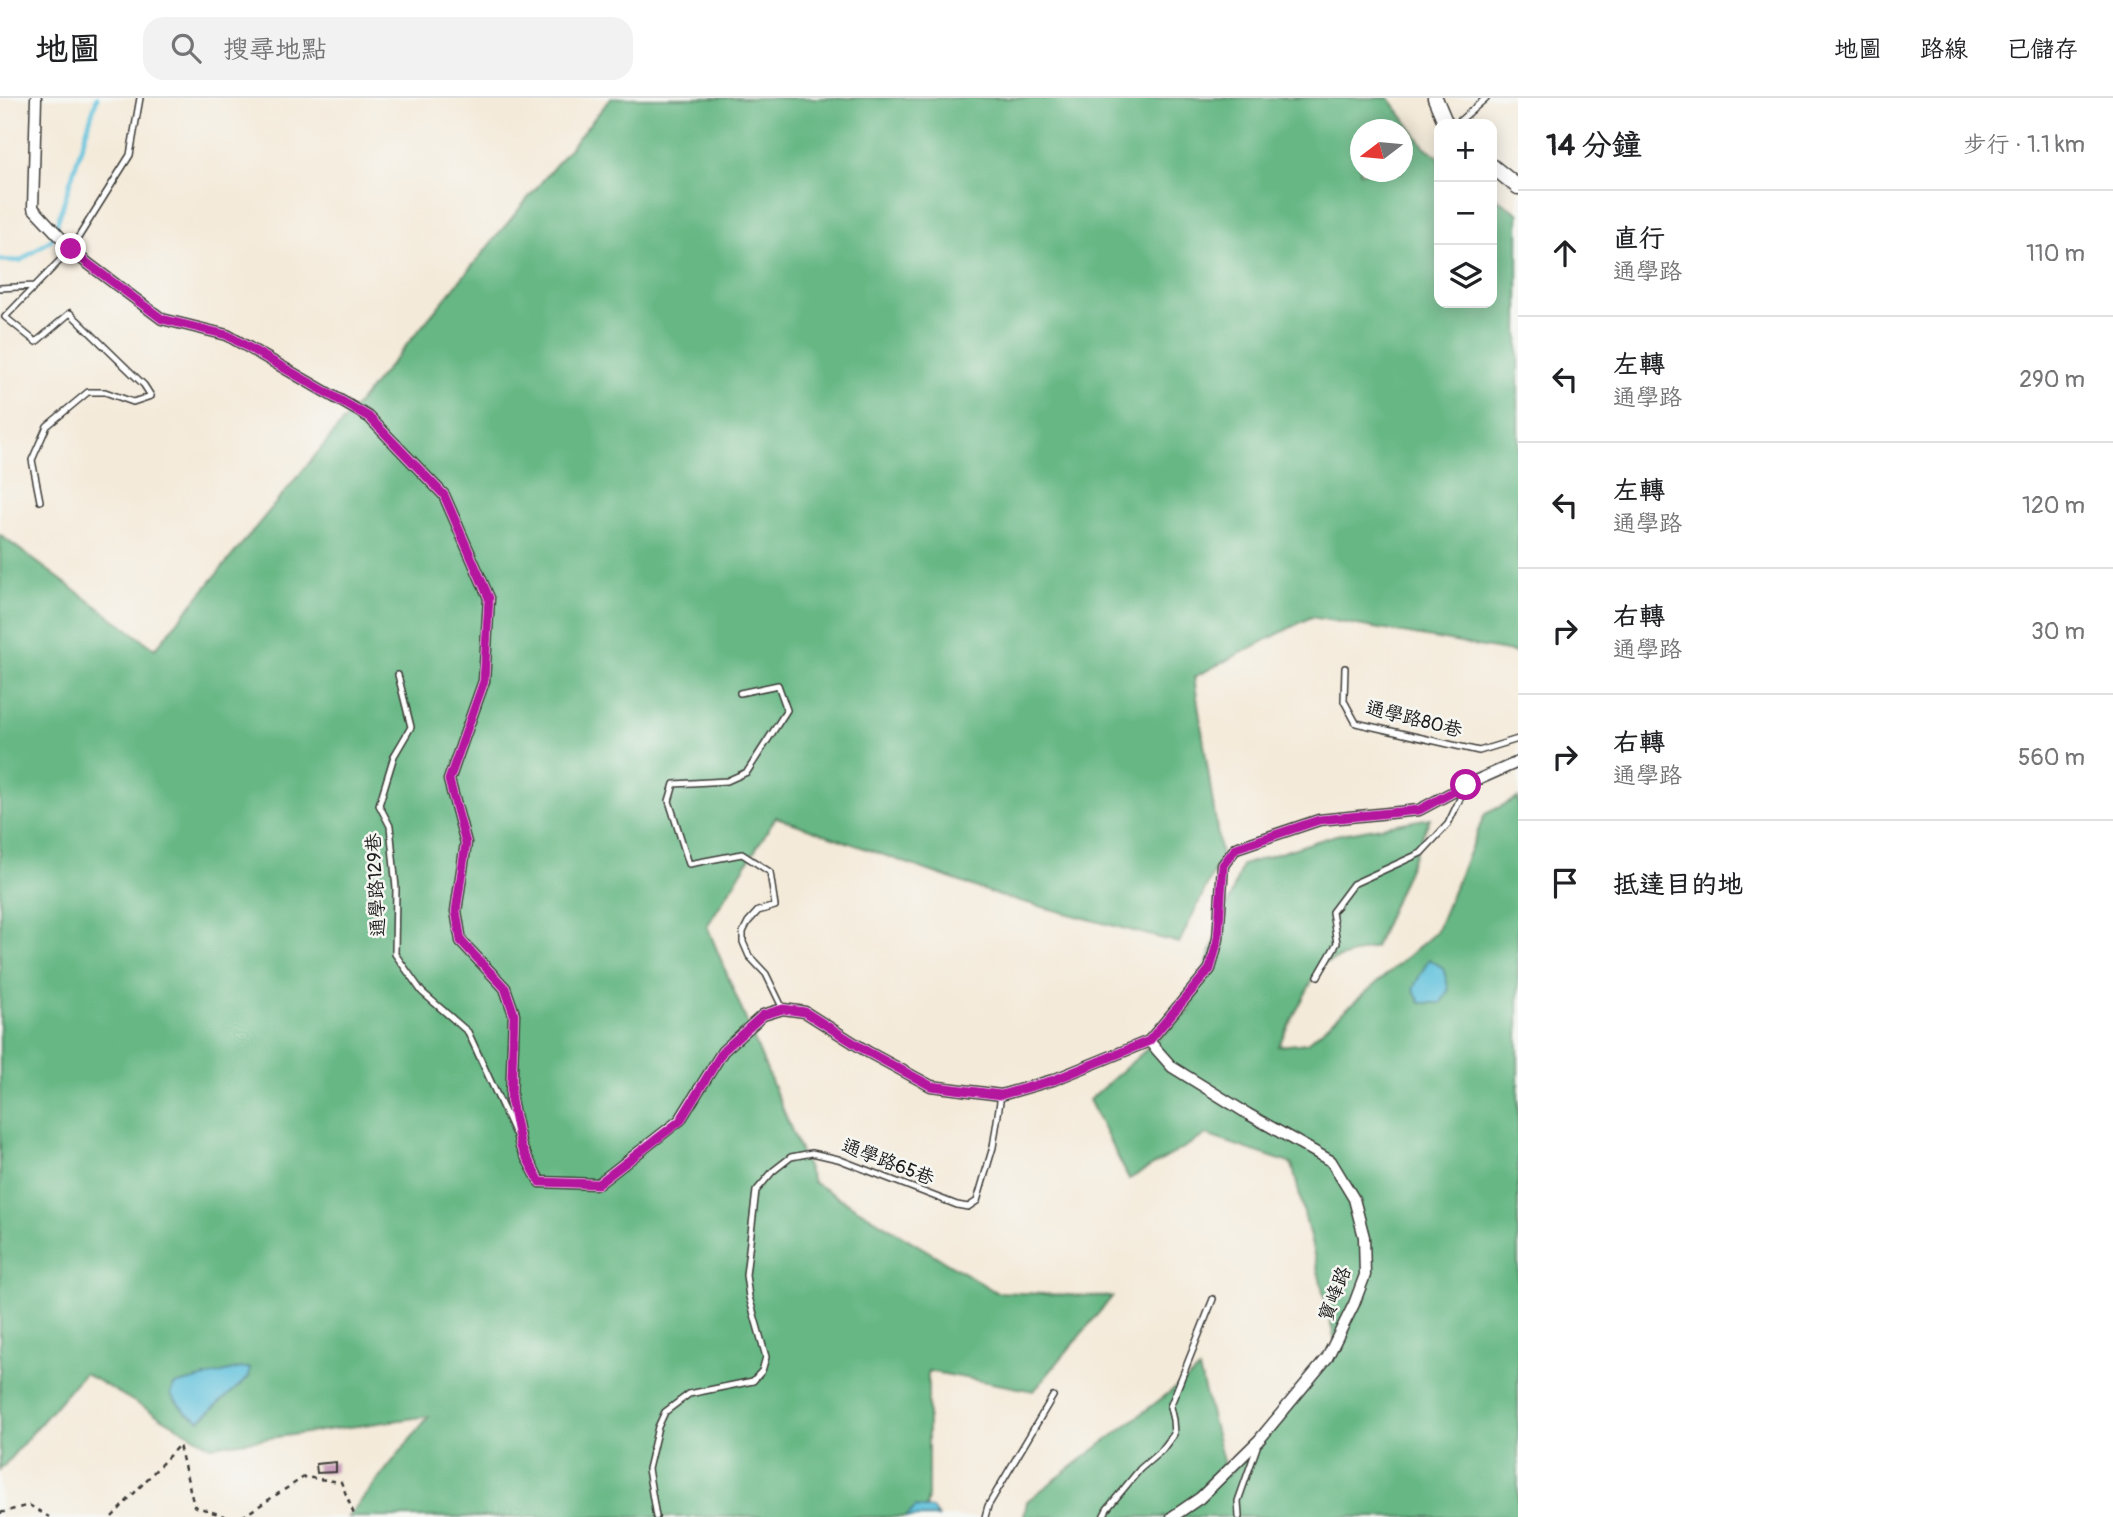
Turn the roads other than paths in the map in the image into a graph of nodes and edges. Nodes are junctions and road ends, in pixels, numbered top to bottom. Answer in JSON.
{"nodes":[{"id":1,"x":36,"y":98,"type":"edge"},
{"id":2,"x":140,"y":98,"type":"edge"},
{"id":3,"x":1435,"y":98,"type":"edge"},
{"id":4,"x":1486,"y":98,"type":"edge"},
{"id":5,"x":1444,"y":119,"type":"edge"},
{"id":6,"x":1462,"y":119,"type":"edge"},
{"id":7,"x":1497,"y":170,"type":"edge"},
{"id":8,"x":1518,"y":187,"type":"edge"},
{"id":9,"x":71,"y":249,"type":"junction"},
{"id":10,"x":35,"y":286,"type":"junction"},
{"id":11,"x":0,"y":288,"type":"edge"},
{"id":12,"x":40,"y":501,"type":"dead end"},
{"id":13,"x":1345,"y":668,"type":"dead end"},
{"id":14,"x":398,"y":675,"type":"dead end"},
{"id":15,"x":740,"y":693,"type":"dead end"},
{"id":16,"x":1518,"y":740,"type":"edge"},
{"id":17,"x":1518,"y":762,"type":"edge"},
{"id":18,"x":1466,"y":785,"type":"junction"},
{"id":19,"x":1318,"y":976,"type":"dead end"},
{"id":20,"x":783,"y":1009,"type":"junction"},
{"id":21,"x":1149,"y":1041,"type":"junction"},
{"id":22,"x":1001,"y":1095,"type":"junction"},
{"id":23,"x":521,"y":1147,"type":"junction"},
{"id":24,"x":1213,"y":1299,"type":"dead end"},
{"id":25,"x":1053,"y":1396,"type":"dead end"},
{"id":26,"x":1259,"y":1440,"type":"junction"},
{"id":27,"x":656,"y":1517,"type":"edge"},
{"id":28,"x":985,"y":1517,"type":"edge"},
{"id":29,"x":1104,"y":1517,"type":"edge"},
{"id":30,"x":1172,"y":1517,"type":"edge"},
{"id":31,"x":1239,"y":1517,"type":"edge"}],
"edges":[{"from":1,"to":9,"type":"street"},
{"from":2,"to":9,"type":"lane"},
{"from":3,"to":5,"type":"street"},
{"from":4,"to":6,"type":"lane"},
{"from":7,"to":8,"type":"street"},
{"from":9,"to":10,"type":"lane"},
{"from":9,"to":23,"type":"street"},
{"from":10,"to":11,"type":"lane"},
{"from":10,"to":12,"type":"lane"},
{"from":13,"to":16,"type":"lane","name":"通學路80巷"},
{"from":14,"to":23,"type":"lane","name":"通學路129巷"},
{"from":15,"to":20,"type":"lane"},
{"from":17,"to":18,"type":"street"},
{"from":18,"to":19,"type":"lane"},
{"from":18,"to":21,"type":"street"},
{"from":20,"to":22,"type":"street"},
{"from":20,"to":23,"type":"street"},
{"from":21,"to":22,"type":"street"},
{"from":21,"to":26,"type":"street","name":"寶峰路"},
{"from":22,"to":27,"type":"lane","name":"通學路65巷"},
{"from":24,"to":29,"type":"lane"},
{"from":25,"to":28,"type":"lane"},
{"from":26,"to":30,"type":"street","name":"寶峰路"},
{"from":26,"to":31,"type":"lane"}]}
